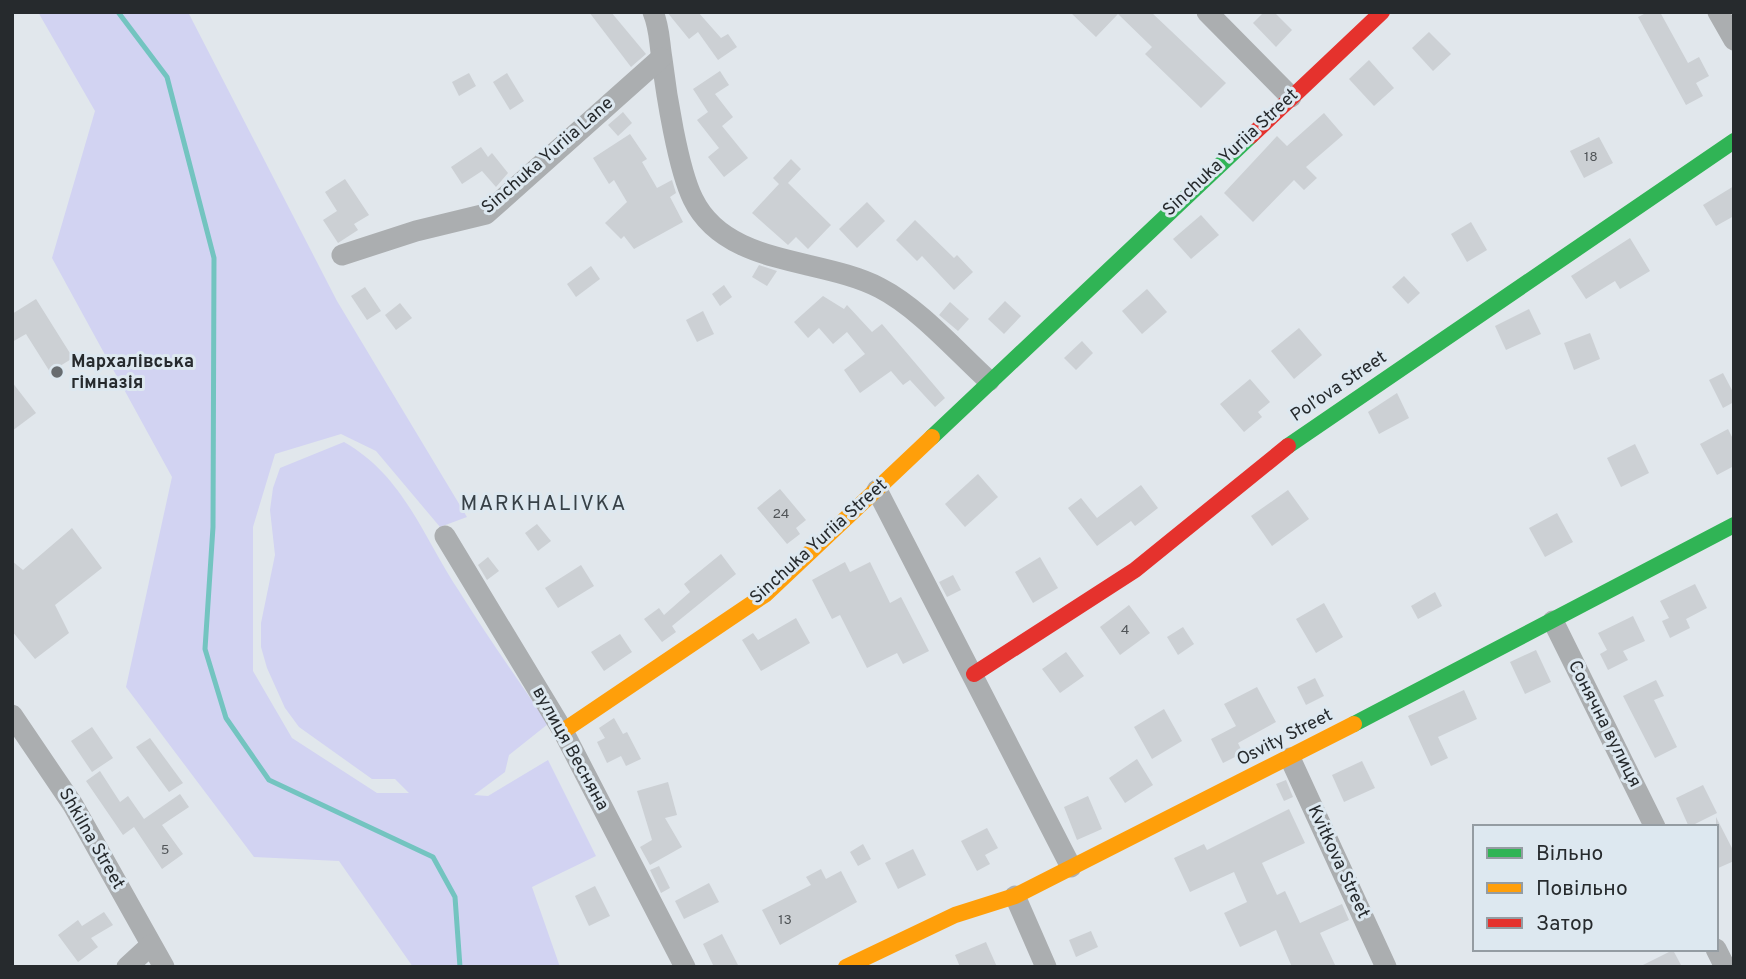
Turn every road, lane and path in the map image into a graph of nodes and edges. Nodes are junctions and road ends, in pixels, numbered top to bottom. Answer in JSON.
{"nodes":[{"id":1,"x":653,"y":12,"type":"edge"},
{"id":2,"x":1207,"y":12,"type":"edge"},
{"id":3,"x":1382,"y":12,"type":"edge"},
{"id":4,"x":1718,"y":12,"type":"edge"},
{"id":5,"x":1734,"y":40,"type":"edge"},
{"id":6,"x":661,"y":58,"type":"junction"},
{"id":7,"x":1291,"y":97,"type":"junction"},
{"id":8,"x":1734,"y":141,"type":"edge"},
{"id":9,"x":342,"y":255,"type":"dead end"},
{"id":10,"x":989,"y":381,"type":"junction"},
{"id":11,"x":877,"y":490,"type":"junction"},
{"id":12,"x":1734,"y":525,"type":"edge"},
{"id":13,"x":445,"y":536,"type":"dead end"},
{"id":14,"x":1553,"y":621,"type":"junction"},
{"id":15,"x":974,"y":674,"type":"junction"},
{"id":16,"x":12,"y":715,"type":"edge"},
{"id":17,"x":563,"y":731,"type":"junction"},
{"id":18,"x":1290,"y":758,"type":"junction"},
{"id":19,"x":1655,"y":825,"type":"edge"},
{"id":20,"x":1071,"y":867,"type":"junction"},
{"id":21,"x":1015,"y":896,"type":"junction"},
{"id":22,"x":151,"y":945,"type":"junction"},
{"id":23,"x":1717,"y":951,"type":"edge"},
{"id":24,"x":127,"y":967,"type":"edge"},
{"id":25,"x":164,"y":967,"type":"edge"},
{"id":26,"x":685,"y":967,"type":"edge"},
{"id":27,"x":846,"y":967,"type":"edge"},
{"id":28,"x":1046,"y":967,"type":"edge"},
{"id":29,"x":1385,"y":967,"type":"edge"},
{"id":30,"x":1725,"y":967,"type":"edge"}],
"edges":[{"from":1,"to":6,"type":"street"},
{"from":2,"to":7,"type":"street"},
{"from":3,"to":7,"type":"street","name":"Sinchuka Yuriia Street"},
{"from":4,"to":5,"type":"street"},
{"from":6,"to":9,"type":"street","name":"Sinchuka Yuriia Lane"},
{"from":6,"to":10,"type":"street"},
{"from":7,"to":10,"type":"street","name":"Sinchuka Yuriia Street"},
{"from":8,"to":15,"type":"street","name":"Pol’ova Street"},
{"from":10,"to":11,"type":"street","name":"Sinchuka Yuriia Street"},
{"from":11,"to":15,"type":"street"},
{"from":11,"to":17,"type":"street","name":"Sinchuka Yuriia Street"},
{"from":12,"to":14,"type":"street","name":"Osvity Street"},
{"from":13,"to":17,"type":"street","name":"вулиця Весняна"},
{"from":14,"to":18,"type":"street","name":"Osvity Street"},
{"from":14,"to":19,"type":"street","name":"Сонячна вулиця"},
{"from":15,"to":20,"type":"street"},
{"from":16,"to":22,"type":"street","name":"Shkilna Street"},
{"from":17,"to":26,"type":"street","name":"вулиця Весняна"},
{"from":18,"to":20,"type":"street","name":"Osvity Street"},
{"from":18,"to":29,"type":"street","name":"Kvitkova Street"},
{"from":20,"to":21,"type":"street","name":"Osvity Street"},
{"from":21,"to":27,"type":"street","name":"Osvity Street"},
{"from":21,"to":28,"type":"street"},
{"from":22,"to":24,"type":"street"},
{"from":22,"to":25,"type":"street","name":"Shkilna Street"},
{"from":23,"to":30,"type":"street"}]}
